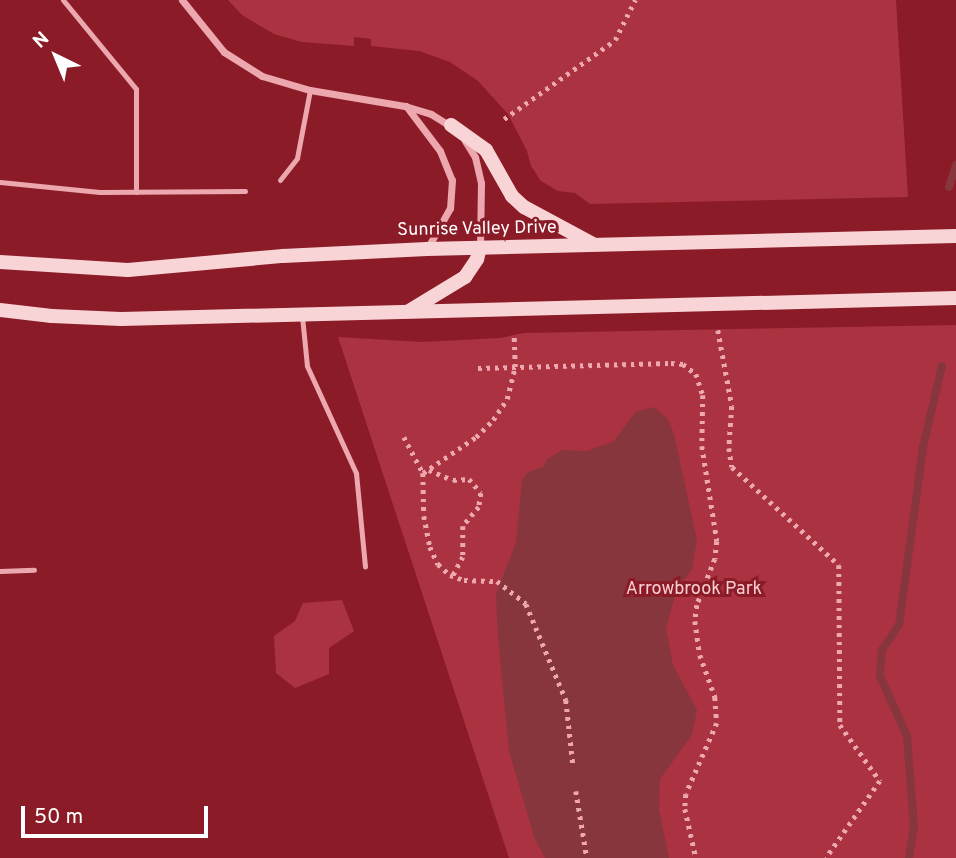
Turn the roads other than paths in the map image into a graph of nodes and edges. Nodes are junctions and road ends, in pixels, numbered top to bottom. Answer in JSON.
{"nodes":[{"id":1,"x":63,"y":0,"type":"edge"},
{"id":2,"x":182,"y":0,"type":"edge"},
{"id":3,"x":310,"y":90,"type":"junction"},
{"id":4,"x":405,"y":106,"type":"junction"},
{"id":5,"x":451,"y":125,"type":"junction"},
{"id":6,"x":279,"y":180,"type":"dead end"},
{"id":7,"x":0,"y":182,"type":"edge"},
{"id":8,"x":245,"y":191,"type":"dead end"},
{"id":9,"x":136,"y":192,"type":"junction"},
{"id":10,"x":956,"y":236,"type":"edge"},
{"id":11,"x":597,"y":246,"type":"junction"},
{"id":12,"x":480,"y":248,"type":"junction"},
{"id":13,"x":427,"y":249,"type":"junction"},
{"id":14,"x":0,"y":262,"type":"edge"},
{"id":15,"x":956,"y":298,"type":"edge"},
{"id":16,"x":0,"y":310,"type":"edge"},
{"id":17,"x":404,"y":313,"type":"junction"},
{"id":18,"x":302,"y":316,"type":"junction"},
{"id":19,"x":365,"y":567,"type":"dead end"},
{"id":20,"x":34,"y":570,"type":"dead end"},
{"id":21,"x":0,"y":571,"type":"edge"}],
"edges":[{"from":1,"to":9,"type":"lane"},
{"from":2,"to":3,"type":"street"},
{"from":3,"to":4,"type":"street"},
{"from":3,"to":6,"type":"lane"},
{"from":4,"to":5,"type":"street"},
{"from":4,"to":13,"type":"street"},
{"from":5,"to":11,"type":"main road"},
{"from":5,"to":12,"type":"street"},
{"from":7,"to":9,"type":"lane"},
{"from":8,"to":9,"type":"lane"},
{"from":10,"to":11,"type":"main road","name":"Sunrise Valley Drive"},
{"from":11,"to":12,"type":"main road","name":"Sunrise Valley Drive"},
{"from":12,"to":13,"type":"main road","name":"Sunrise Valley Drive"},
{"from":12,"to":17,"type":"main road"},
{"from":13,"to":14,"type":"main road","name":"Sunrise Valley Drive"},
{"from":15,"to":17,"type":"main road"},
{"from":16,"to":18,"type":"main road"},
{"from":17,"to":18,"type":"main road"},
{"from":18,"to":19,"type":"lane"},
{"from":20,"to":21,"type":"lane"}]}
